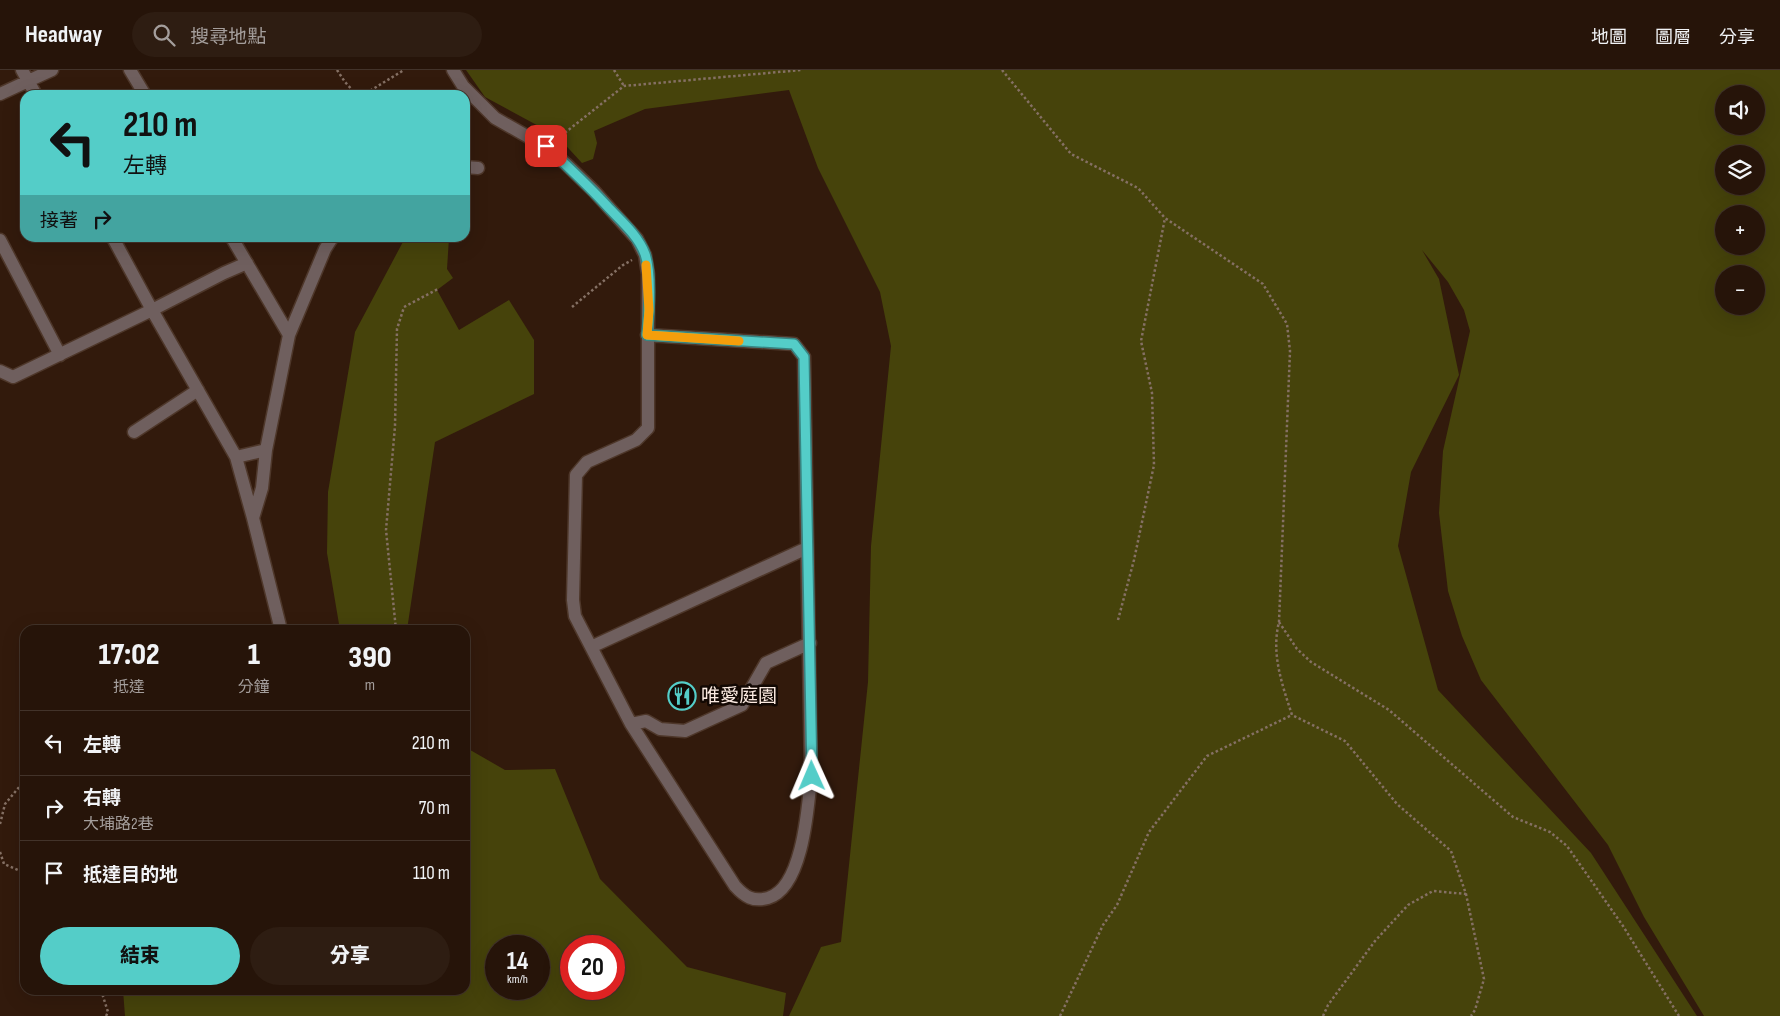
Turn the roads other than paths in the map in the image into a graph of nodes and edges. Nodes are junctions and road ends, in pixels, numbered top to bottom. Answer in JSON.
{"nodes":[{"id":1,"x":52,"y":70,"type":"edge"},
{"id":2,"x":130,"y":70,"type":"edge"},
{"id":3,"x":453,"y":70,"type":"edge"},
{"id":4,"x":26,"y":76,"type":"edge"},
{"id":5,"x":33,"y":90,"type":"edge"},
{"id":6,"x":142,"y":90,"type":"edge"},
{"id":7,"x":467,"y":90,"type":"edge"},
{"id":8,"x":470,"y":93,"type":"edge"},
{"id":9,"x":0,"y":94,"type":"edge"},
{"id":10,"x":0,"y":240,"type":"edge"},
{"id":11,"x":115,"y":242,"type":"edge"},
{"id":12,"x":234,"y":242,"type":"edge"},
{"id":13,"x":329,"y":242,"type":"edge"},
{"id":14,"x":247,"y":263,"type":"junction"},
{"id":15,"x":152,"y":310,"type":"junction"},
{"id":16,"x":289,"y":335,"type":"junction"},
{"id":17,"x":647,"y":335,"type":"junction"},
{"id":18,"x":60,"y":355,"type":"junction"},
{"id":19,"x":0,"y":371,"type":"edge"},
{"id":20,"x":198,"y":390,"type":"junction"},
{"id":21,"x":134,"y":432,"type":"dead end"},
{"id":22,"x":266,"y":450,"type":"junction"},
{"id":23,"x":236,"y":457,"type":"junction"},
{"id":24,"x":253,"y":518,"type":"junction"},
{"id":25,"x":807,"y":548,"type":"junction"},
{"id":26,"x":279,"y":625,"type":"edge"},
{"id":27,"x":810,"y":643,"type":"junction"},
{"id":28,"x":591,"y":647,"type":"junction"},
{"id":29,"x":632,"y":724,"type":"junction"}],
"edges":[{"from":1,"to":4,"type":"street"},
{"from":2,"to":6,"type":"street"},
{"from":3,"to":7,"type":"street"},
{"from":4,"to":5,"type":"street"},
{"from":4,"to":9,"type":"street"},
{"from":8,"to":17,"type":"street"},
{"from":10,"to":18,"type":"street"},
{"from":11,"to":15,"type":"street"},
{"from":12,"to":14,"type":"street"},
{"from":13,"to":16,"type":"street"},
{"from":14,"to":15,"type":"street"},
{"from":14,"to":16,"type":"street"},
{"from":15,"to":18,"type":"street"},
{"from":15,"to":20,"type":"street"},
{"from":16,"to":22,"type":"street"},
{"from":17,"to":25,"type":"street"},
{"from":17,"to":28,"type":"street"},
{"from":18,"to":19,"type":"street"},
{"from":20,"to":21,"type":"street"},
{"from":20,"to":23,"type":"street"},
{"from":22,"to":23,"type":"street"},
{"from":22,"to":24,"type":"street"},
{"from":23,"to":24,"type":"street"},
{"from":24,"to":26,"type":"street"},
{"from":25,"to":27,"type":"street"},
{"from":25,"to":28,"type":"street"},
{"from":27,"to":29,"type":"street"},
{"from":27,"to":29,"type":"street"},
{"from":28,"to":29,"type":"street"}]}
